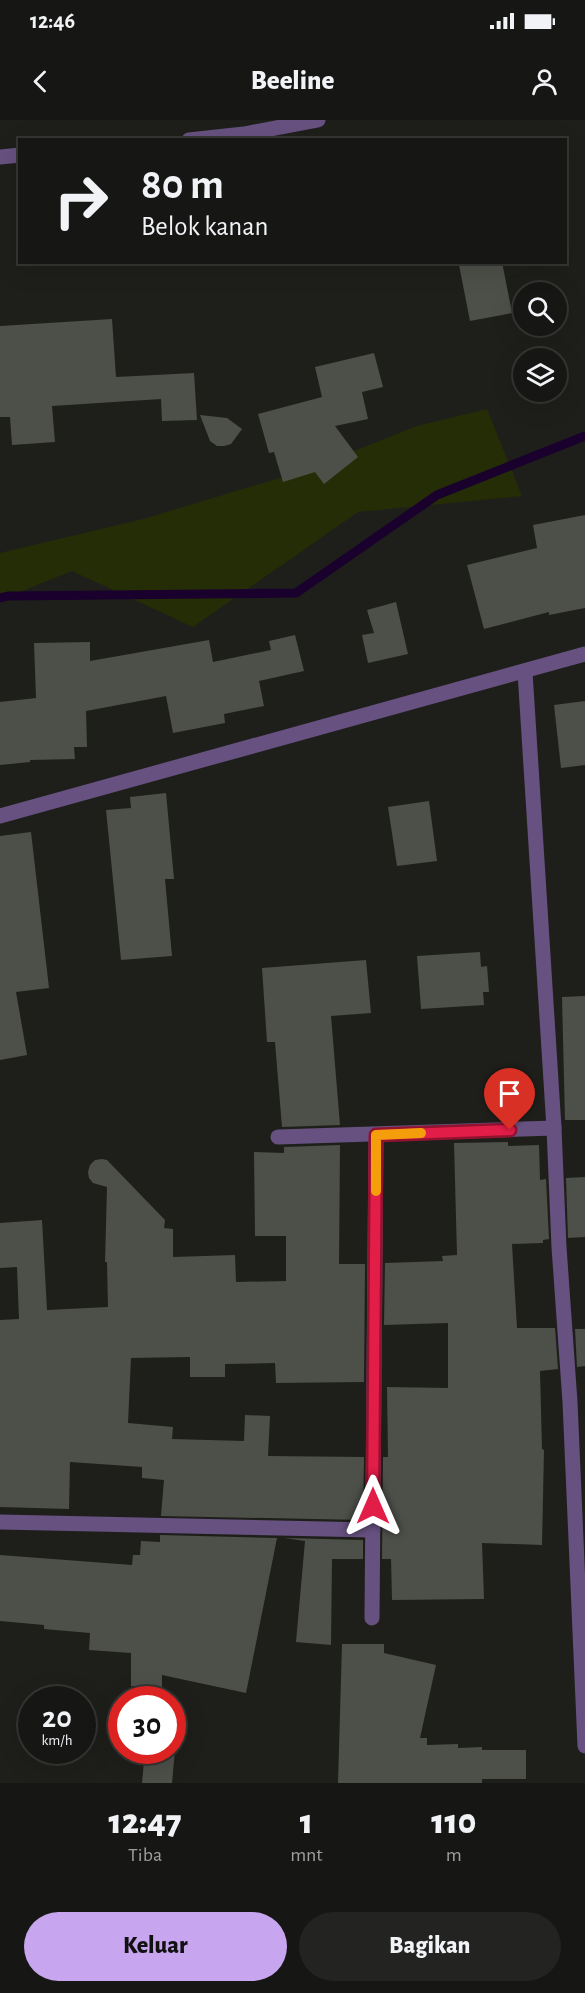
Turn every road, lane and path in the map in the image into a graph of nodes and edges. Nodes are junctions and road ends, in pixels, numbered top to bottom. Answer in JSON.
{"nodes":[{"id":1,"x":318,"y":120,"type":"edge"},
{"id":2,"x":207,"y":138,"type":"edge"},
{"id":3,"x":18,"y":155,"type":"edge"},
{"id":4,"x":0,"y":157,"type":"edge"},
{"id":5,"x":585,"y":654,"type":"edge"},
{"id":6,"x":525,"y":672,"type":"junction"},
{"id":7,"x":0,"y":816,"type":"edge"},
{"id":8,"x":554,"y":1128,"type":"junction"},
{"id":9,"x":376,"y":1135,"type":"junction"},
{"id":10,"x":278,"y":1137,"type":"dead end"},
{"id":11,"x":0,"y":1522,"type":"edge"},
{"id":12,"x":373,"y":1530,"type":"junction"},
{"id":13,"x":372,"y":1618,"type":"dead end"},
{"id":14,"x":585,"y":1746,"type":"edge"}],
"edges":[{"from":1,"to":2,"type":"street"},
{"from":3,"to":4,"type":"street"},
{"from":5,"to":6,"type":"street"},
{"from":6,"to":7,"type":"street"},
{"from":6,"to":8,"type":"street"},
{"from":8,"to":9,"type":"street"},
{"from":8,"to":14,"type":"street"},
{"from":9,"to":10,"type":"street"},
{"from":9,"to":12,"type":"street"},
{"from":11,"to":12,"type":"street"},
{"from":12,"to":13,"type":"street"}]}
